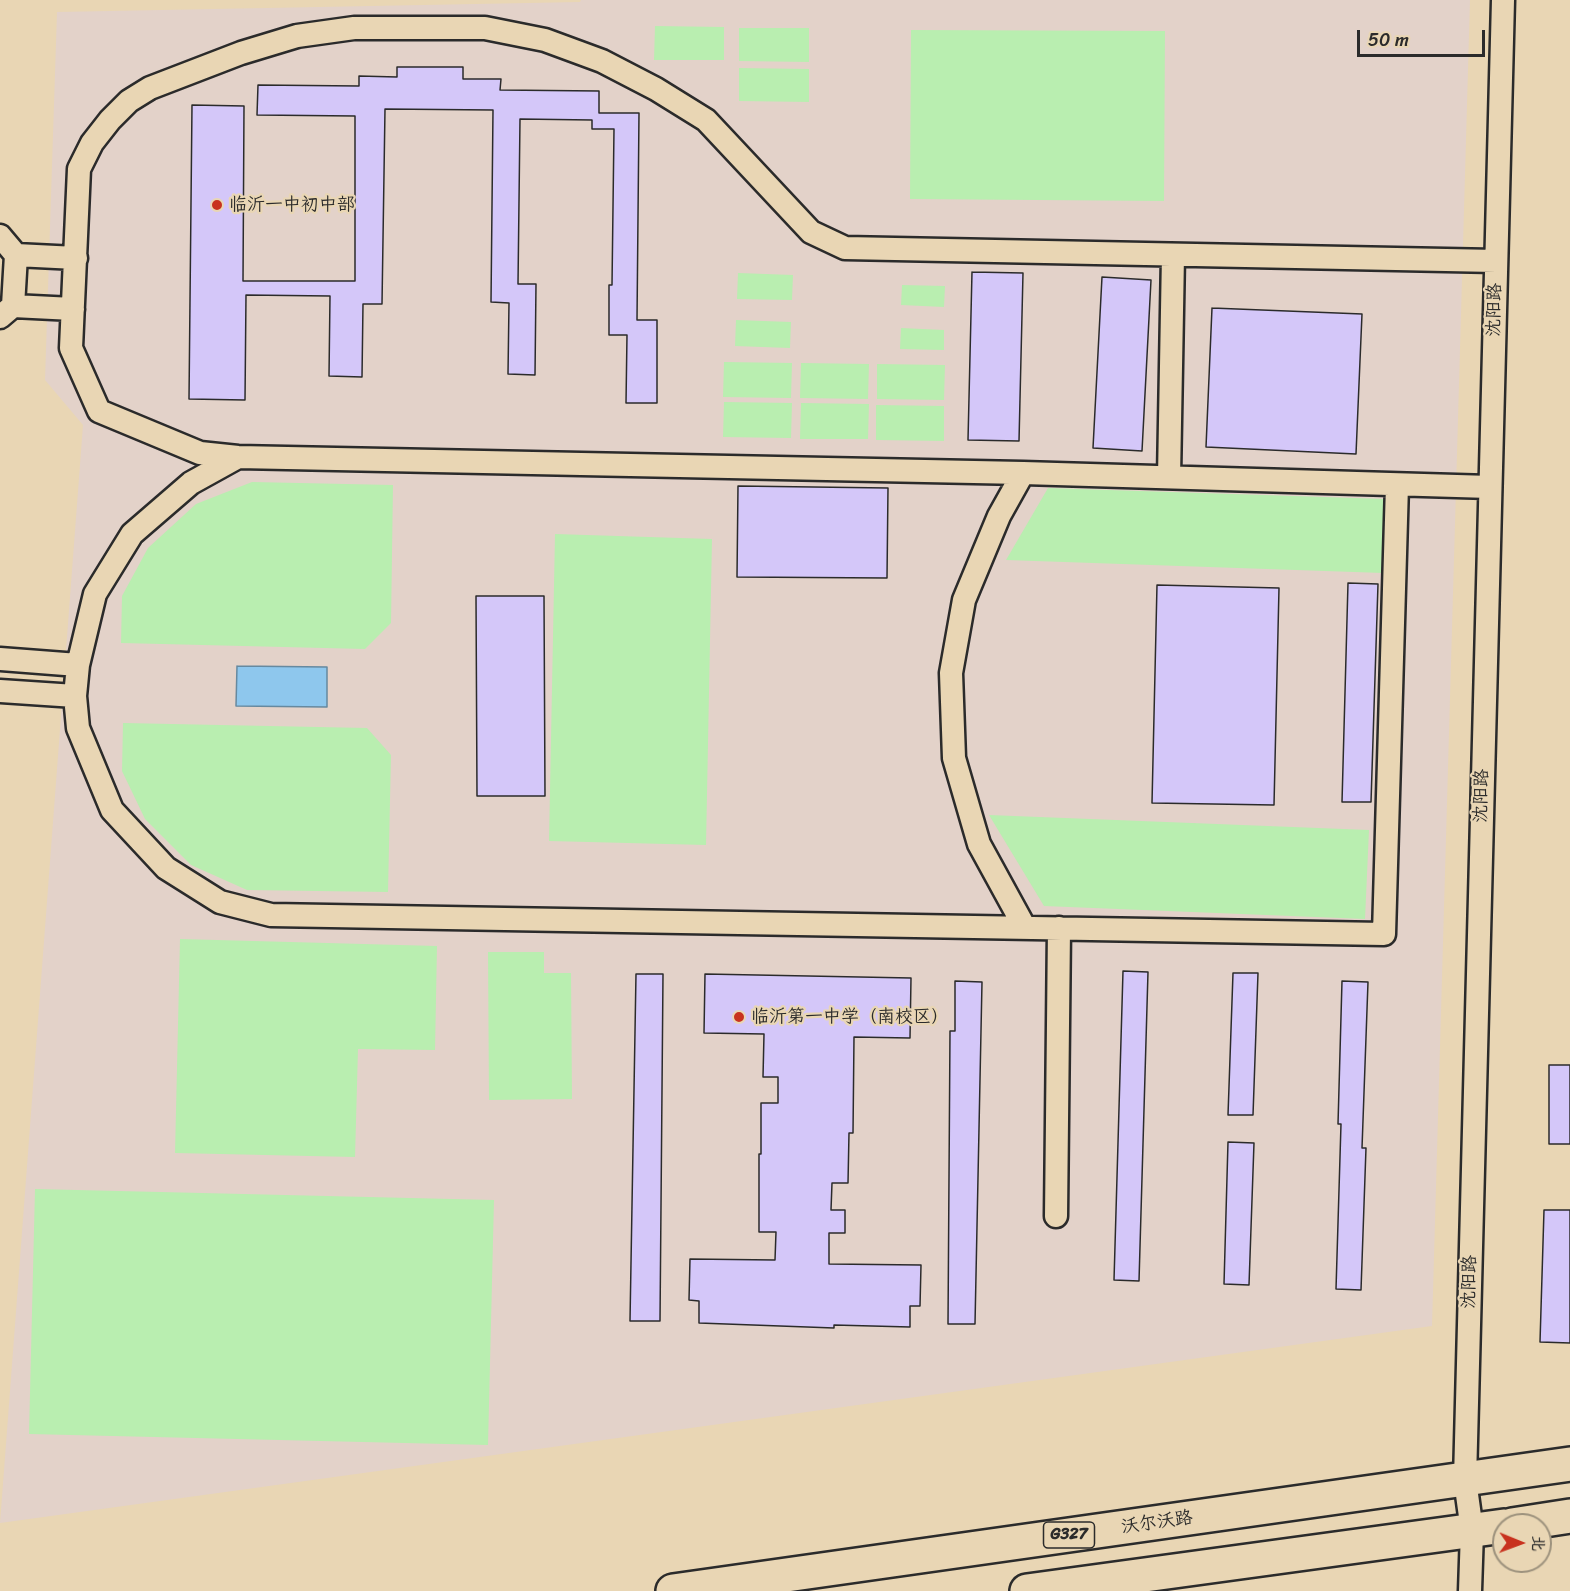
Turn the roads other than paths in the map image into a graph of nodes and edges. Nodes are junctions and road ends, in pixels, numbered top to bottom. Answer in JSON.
{"nodes":[{"id":1,"x":1503,"y":0,"type":"edge"},
{"id":2,"x":0,"y":236,"type":"edge"},
{"id":3,"x":16,"y":255,"type":"junction"},
{"id":4,"x":1173,"y":255,"type":"junction"},
{"id":5,"x":76,"y":258,"type":"junction"},
{"id":6,"x":1496,"y":261,"type":"junction"},
{"id":7,"x":73,"y":309,"type":"junction"},
{"id":8,"x":7,"y":311,"type":"edge"},
{"id":9,"x":238,"y":458,"type":"junction"},
{"id":10,"x":1023,"y":473,"type":"junction"},
{"id":11,"x":1169,"y":477,"type":"junction"},
{"id":12,"x":1396,"y":484,"type":"junction"},
{"id":13,"x":1490,"y":487,"type":"junction"},
{"id":14,"x":0,"y":659,"type":"edge"},
{"id":15,"x":78,"y":665,"type":"junction"},
{"id":16,"x":0,"y":691,"type":"edge"},
{"id":17,"x":75,"y":696,"type":"junction"},
{"id":18,"x":1025,"y":927,"type":"junction"},
{"id":19,"x":1059,"y":928,"type":"junction"},
{"id":20,"x":1056,"y":1216,"type":"dead end"},
{"id":21,"x":1570,"y":1464,"type":"edge"},
{"id":22,"x":1465,"y":1480,"type":"junction"},
{"id":23,"x":1570,"y":1516,"type":"edge"},
{"id":24,"x":1552,"y":1519,"type":"edge"},
{"id":25,"x":1492,"y":1528,"type":"edge"},
{"id":26,"x":1472,"y":1531,"type":"junction"},
{"id":27,"x":673,"y":1591,"type":"edge"},
{"id":28,"x":1027,"y":1591,"type":"edge"},
{"id":29,"x":1470,"y":1591,"type":"edge"}],
"edges":[{"from":1,"to":6,"type":"street","name":"沈阳路"},
{"from":2,"to":3,"type":"street"},
{"from":3,"to":5,"type":"street"},
{"from":3,"to":8,"type":"street"},
{"from":4,"to":5,"type":"street"},
{"from":4,"to":6,"type":"street"},
{"from":4,"to":11,"type":"street"},
{"from":5,"to":7,"type":"street"},
{"from":6,"to":13,"type":"street","name":"沈阳路"},
{"from":7,"to":8,"type":"street"},
{"from":7,"to":9,"type":"street"},
{"from":9,"to":10,"type":"street"},
{"from":9,"to":15,"type":"street"},
{"from":10,"to":11,"type":"street"},
{"from":10,"to":18,"type":"street"},
{"from":11,"to":12,"type":"street"},
{"from":12,"to":13,"type":"street"},
{"from":12,"to":19,"type":"street"},
{"from":13,"to":22,"type":"street","name":"沈阳路"},
{"from":14,"to":15,"type":"street"},
{"from":15,"to":17,"type":"street"},
{"from":16,"to":17,"type":"street"},
{"from":17,"to":18,"type":"street"},
{"from":18,"to":19,"type":"street"},
{"from":19,"to":20,"type":"street"},
{"from":21,"to":22,"type":"highway","name":"沃尔沃路","number":"G327"},
{"from":22,"to":26,"type":"street","name":"沈阳路"},
{"from":22,"to":27,"type":"highway","name":"沃尔沃路","number":"G327"},
{"from":23,"to":24,"type":"highway"},
{"from":25,"to":26,"type":"highway"},
{"from":26,"to":28,"type":"highway"},
{"from":26,"to":29,"type":"street","name":"沈阳路"}]}
